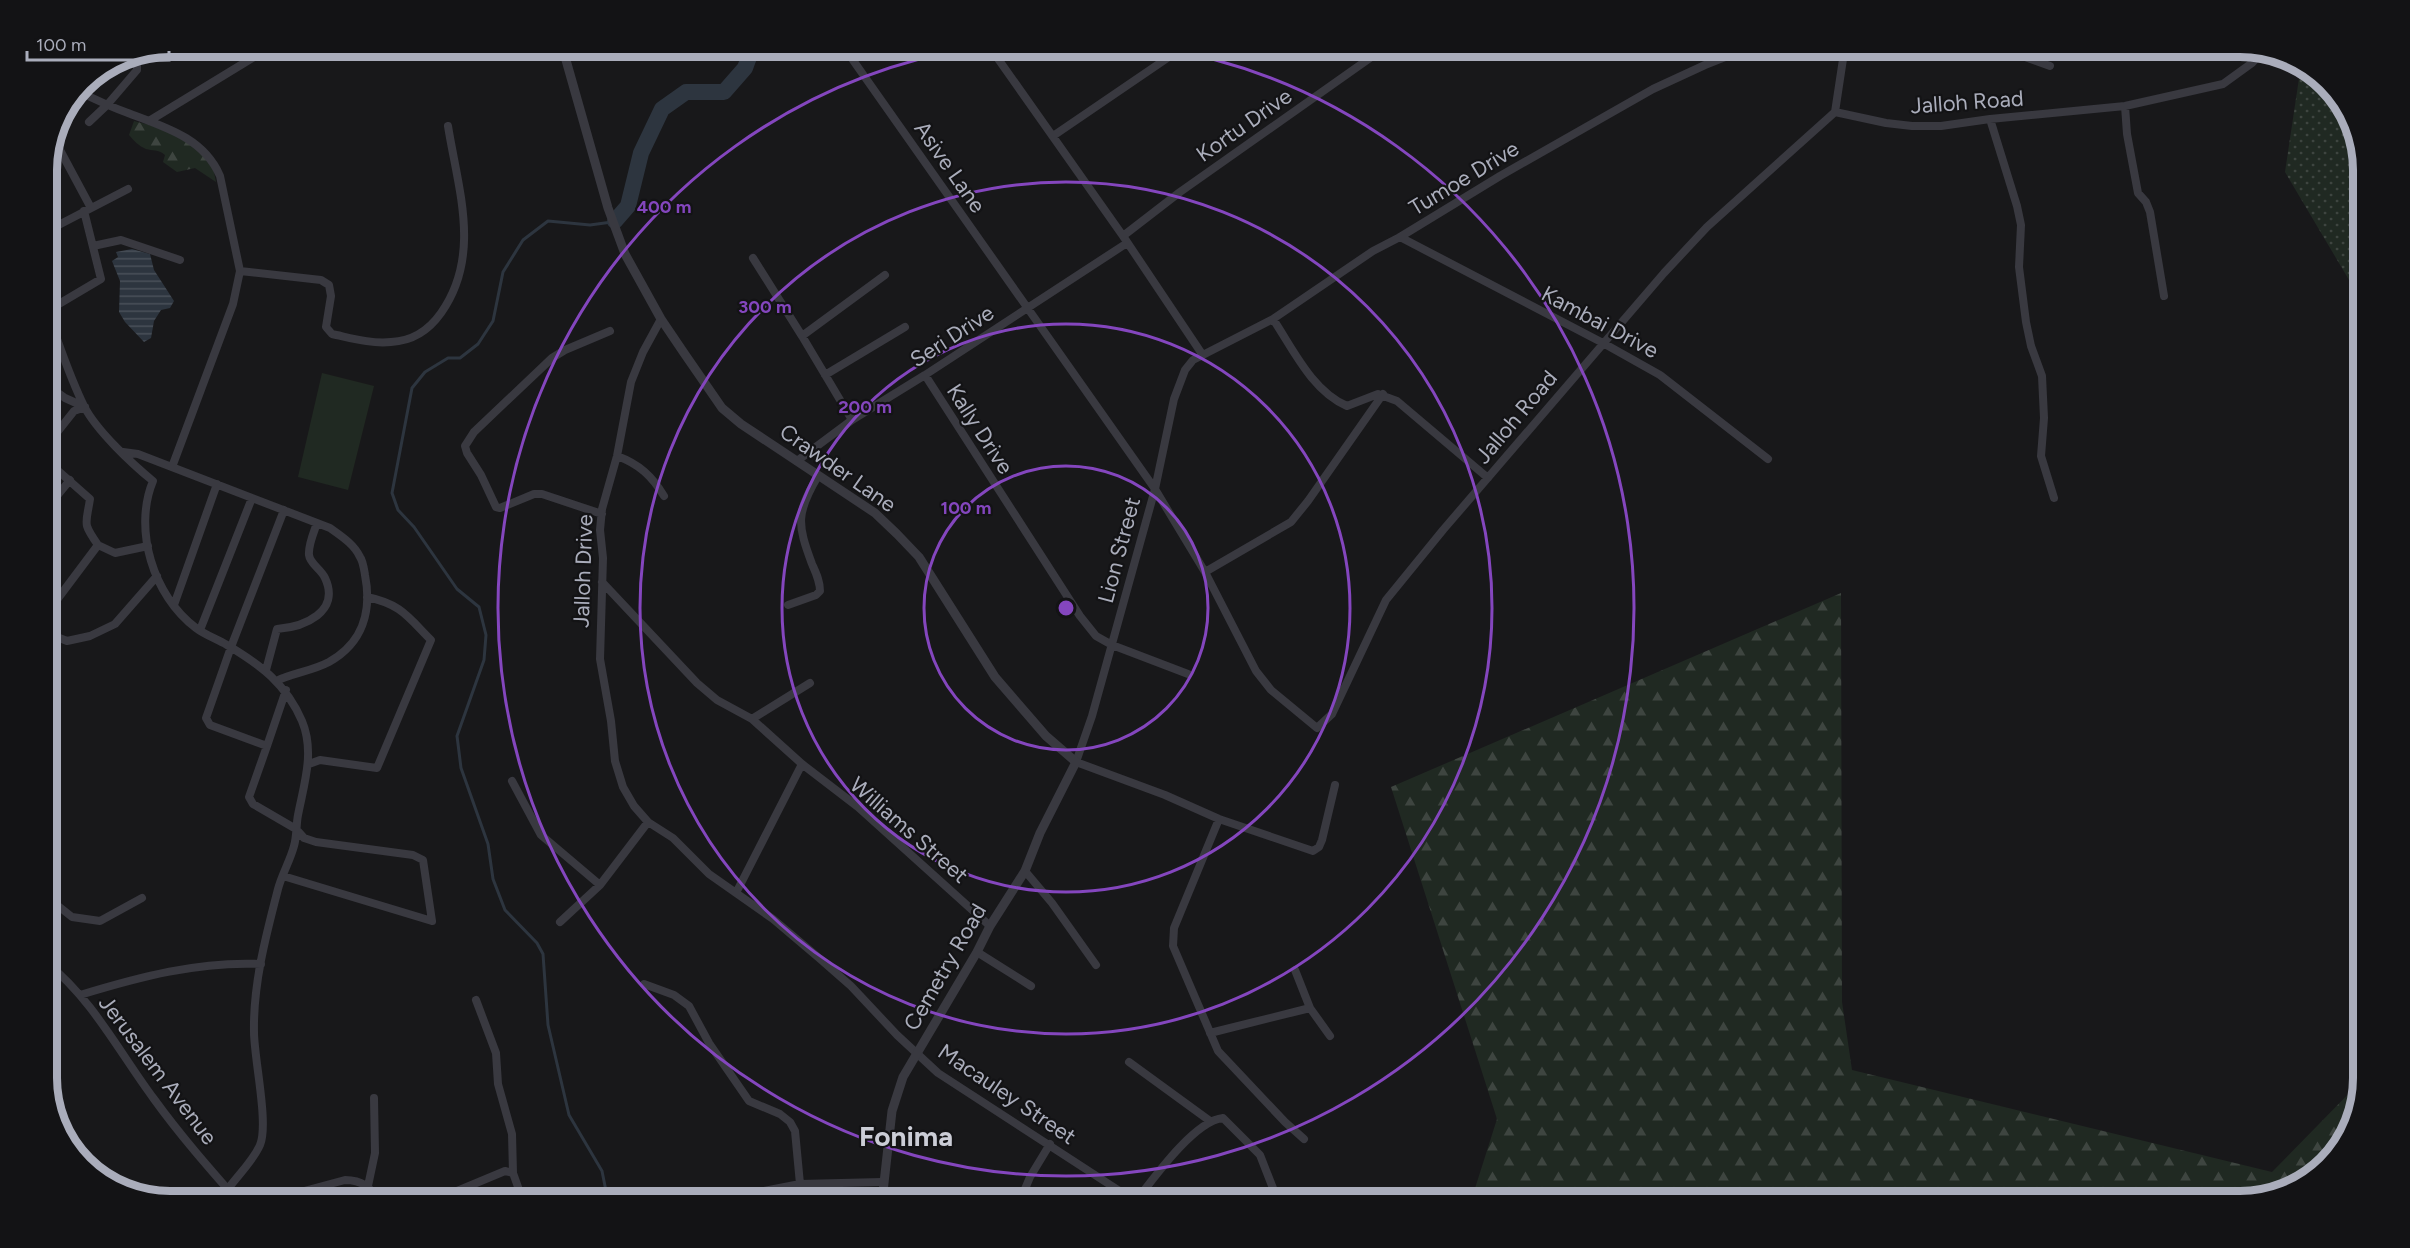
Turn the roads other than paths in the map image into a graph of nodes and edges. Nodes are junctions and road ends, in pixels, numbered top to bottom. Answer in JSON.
{"nodes":[{"id":1,"x":254,"y":57,"type":"edge"},
{"id":2,"x":565,"y":57,"type":"edge"},
{"id":3,"x":851,"y":57,"type":"edge"},
{"id":4,"x":997,"y":57,"type":"edge"},
{"id":5,"x":1169,"y":57,"type":"edge"},
{"id":6,"x":1371,"y":57,"type":"edge"},
{"id":7,"x":1725,"y":57,"type":"edge"},
{"id":8,"x":1843,"y":57,"type":"edge"},
{"id":9,"x":2025,"y":57,"type":"edge"},
{"id":10,"x":2256,"y":58,"type":"edge"},
{"id":11,"x":137,"y":62,"type":"edge"},
{"id":12,"x":2050,"y":66,"type":"dead end"},
{"id":13,"x":86,"y":95,"type":"edge"},
{"id":14,"x":107,"y":105,"type":"junction"},
{"id":15,"x":2125,"y":106,"type":"junction"},
{"id":16,"x":1835,"y":112,"type":"junction"},
{"id":17,"x":1990,"y":118,"type":"junction"},
{"id":18,"x":149,"y":121,"type":"junction"},
{"id":19,"x":89,"y":122,"type":"dead end"},
{"id":20,"x":448,"y":126,"type":"dead end"},
{"id":21,"x":1053,"y":136,"type":"junction"},
{"id":22,"x":59,"y":149,"type":"edge"},
{"id":23,"x":128,"y":189,"type":"dead end"},
{"id":24,"x":88,"y":209,"type":"junction"},
{"id":25,"x":57,"y":226,"type":"edge"},
{"id":26,"x":1400,"y":237,"type":"junction"},
{"id":27,"x":1125,"y":239,"type":"junction"},
{"id":28,"x":93,"y":246,"type":"junction"},
{"id":29,"x":753,"y":258,"type":"dead end"},
{"id":30,"x":180,"y":260,"type":"dead end"},
{"id":31,"x":240,"y":271,"type":"junction"},
{"id":32,"x":885,"y":275,"type":"dead end"},
{"id":33,"x":2164,"y":296,"type":"dead end"},
{"id":34,"x":57,"y":306,"type":"edge"},
{"id":35,"x":1026,"y":309,"type":"junction"},
{"id":36,"x":661,"y":319,"type":"junction"},
{"id":37,"x":1272,"y":319,"type":"junction"},
{"id":38,"x":905,"y":327,"type":"dead end"},
{"id":39,"x":610,"y":331,"type":"dead end"},
{"id":40,"x":802,"y":336,"type":"junction"},
{"id":41,"x":57,"y":337,"type":"edge"},
{"id":42,"x":1603,"y":343,"type":"junction"},
{"id":43,"x":1202,"y":354,"type":"junction"},
{"id":44,"x":825,"y":375,"type":"junction"},
{"id":45,"x":925,"y":375,"type":"junction"},
{"id":46,"x":57,"y":392,"type":"edge"},
{"id":47,"x":1383,"y":394,"type":"junction"},
{"id":48,"x":85,"y":407,"type":"junction"},
{"id":49,"x":852,"y":420,"type":"junction"},
{"id":50,"x":57,"y":432,"type":"edge"},
{"id":51,"x":123,"y":452,"type":"junction"},
{"id":52,"x":617,"y":456,"type":"junction"},
{"id":53,"x":1768,"y":459,"type":"dead end"},
{"id":54,"x":797,"y":461,"type":"junction"},
{"id":55,"x":172,"y":467,"type":"junction"},
{"id":56,"x":57,"y":469,"type":"edge"},
{"id":57,"x":818,"y":476,"type":"junction"},
{"id":58,"x":1488,"y":478,"type":"junction"},
{"id":59,"x":70,"y":480,"type":"junction"},
{"id":60,"x":217,"y":484,"type":"junction"},
{"id":61,"x":1155,"y":489,"type":"junction"},
{"id":62,"x":57,"y":496,"type":"edge"},
{"id":63,"x":664,"y":496,"type":"dead end"},
{"id":64,"x":252,"y":498,"type":"junction"},
{"id":65,"x":2055,"y":498,"type":"dead end"},
{"id":66,"x":284,"y":510,"type":"junction"},
{"id":67,"x":602,"y":514,"type":"junction"},
{"id":68,"x":317,"y":523,"type":"junction"},
{"id":69,"x":98,"y":545,"type":"junction"},
{"id":70,"x":148,"y":546,"type":"junction"},
{"id":71,"x":1204,"y":572,"type":"junction"},
{"id":72,"x":157,"y":576,"type":"junction"},
{"id":73,"x":602,"y":582,"type":"junction"},
{"id":74,"x":367,"y":597,"type":"junction"},
{"id":75,"x":57,"y":600,"type":"edge"},
{"id":76,"x":174,"y":605,"type":"junction"},
{"id":77,"x":788,"y":605,"type":"dead end"},
{"id":78,"x":200,"y":630,"type":"junction"},
{"id":79,"x":57,"y":637,"type":"edge"},
{"id":80,"x":1112,"y":645,"type":"junction"},
{"id":81,"x":231,"y":648,"type":"junction"},
{"id":82,"x":266,"y":670,"type":"junction"},
{"id":83,"x":1188,"y":674,"type":"dead end"},
{"id":84,"x":276,"y":681,"type":"junction"},
{"id":85,"x":810,"y":683,"type":"dead end"},
{"id":86,"x":286,"y":690,"type":"junction"},
{"id":87,"x":752,"y":719,"type":"junction"},
{"id":88,"x":267,"y":746,"type":"junction"},
{"id":89,"x":1076,"y":762,"type":"junction"},
{"id":90,"x":309,"y":764,"type":"junction"},
{"id":91,"x":802,"y":764,"type":"junction"},
{"id":92,"x":512,"y":781,"type":"dead end"},
{"id":93,"x":1335,"y":785,"type":"dead end"},
{"id":94,"x":1219,"y":819,"type":"junction"},
{"id":95,"x":648,"y":822,"type":"junction"},
{"id":96,"x":296,"y":829,"type":"junction"},
{"id":97,"x":1025,"y":871,"type":"junction"},
{"id":98,"x":283,"y":876,"type":"junction"},
{"id":99,"x":600,"y":885,"type":"junction"},
{"id":100,"x":736,"y":893,"type":"junction"},
{"id":101,"x":141,"y":898,"type":"dead end"},
{"id":102,"x":57,"y":905,"type":"edge"},
{"id":103,"x":560,"y":922,"type":"dead end"},
{"id":104,"x":990,"y":926,"type":"junction"},
{"id":105,"x":977,"y":952,"type":"junction"},
{"id":106,"x":261,"y":964,"type":"junction"},
{"id":107,"x":1096,"y":965,"type":"dead end"},
{"id":108,"x":1295,"y":970,"type":"dead end"},
{"id":109,"x":57,"y":971,"type":"edge"},
{"id":110,"x":644,"y":984,"type":"dead end"},
{"id":111,"x":1031,"y":986,"type":"dead end"},
{"id":112,"x":80,"y":995,"type":"junction"},
{"id":113,"x":476,"y":1000,"type":"dead end"},
{"id":114,"x":1310,"y":1008,"type":"junction"},
{"id":115,"x":1210,"y":1033,"type":"junction"},
{"id":116,"x":1330,"y":1036,"type":"dead end"},
{"id":117,"x":916,"y":1054,"type":"junction"},
{"id":118,"x":1129,"y":1062,"type":"dead end"},
{"id":119,"x":374,"y":1098,"type":"dead end"},
{"id":120,"x":1210,"y":1121,"type":"junction"},
{"id":121,"x":1304,"y":1139,"type":"dead end"},
{"id":122,"x":1050,"y":1144,"type":"junction"},
{"id":123,"x":513,"y":1173,"type":"junction"},
{"id":124,"x":882,"y":1182,"type":"junction"},
{"id":125,"x":800,"y":1184,"type":"junction"},
{"id":126,"x":368,"y":1186,"type":"junction"},
{"id":127,"x":228,"y":1189,"type":"joint"},
{"id":128,"x":306,"y":1191,"type":"edge"},
{"id":129,"x":372,"y":1191,"type":"edge"},
{"id":130,"x":457,"y":1191,"type":"edge"},
{"id":131,"x":519,"y":1191,"type":"edge"},
{"id":132,"x":765,"y":1191,"type":"edge"},
{"id":133,"x":883,"y":1191,"type":"edge"},
{"id":134,"x":1024,"y":1191,"type":"edge"},
{"id":135,"x":1120,"y":1191,"type":"edge"},
{"id":136,"x":1145,"y":1191,"type":"edge"},
{"id":137,"x":1274,"y":1191,"type":"edge"}],
"edges":[{"from":1,"to":18,"type":"street"},
{"from":2,"to":36,"type":"street","name":"Crawder Lane"},
{"from":3,"to":35,"type":"street","name":"Asive Lane"},
{"from":4,"to":21,"type":"street"},
{"from":5,"to":21,"type":"street"},
{"from":6,"to":27,"type":"street","name":"Kortu Drive"},
{"from":7,"to":26,"type":"street","name":"Tumoe Drive"},
{"from":8,"to":16,"type":"street"},
{"from":9,"to":12,"type":"street"},
{"from":10,"to":15,"type":"street","name":"Jalloh Road"},
{"from":11,"to":14,"type":"street"},
{"from":13,"to":14,"type":"street"},
{"from":14,"to":18,"type":"street"},
{"from":14,"to":19,"type":"street"},
{"from":15,"to":17,"type":"street","name":"Jalloh Road"},
{"from":15,"to":33,"type":"street"},
{"from":16,"to":17,"type":"street","name":"Jalloh Road"},
{"from":16,"to":42,"type":"street","name":"Jalloh Road"},
{"from":17,"to":65,"type":"street"},
{"from":18,"to":31,"type":"street"},
{"from":20,"to":31,"type":"street"},
{"from":21,"to":27,"type":"street"},
{"from":22,"to":24,"type":"street"},
{"from":23,"to":24,"type":"street"},
{"from":24,"to":25,"type":"street"},
{"from":24,"to":28,"type":"street"},
{"from":26,"to":37,"type":"street","name":"Tumoe Drive"},
{"from":26,"to":42,"type":"street","name":"Kambai Drive"},
{"from":27,"to":35,"type":"street","name":"Seri Drive"},
{"from":27,"to":43,"type":"street"},
{"from":28,"to":30,"type":"street"},
{"from":28,"to":34,"type":"street"},
{"from":29,"to":40,"type":"street"},
{"from":31,"to":55,"type":"street"},
{"from":32,"to":40,"type":"street"},
{"from":35,"to":45,"type":"street","name":"Seri Drive"},
{"from":35,"to":61,"type":"street","name":"Jalloh Road"},
{"from":36,"to":52,"type":"street","name":"Jalloh Drive"},
{"from":36,"to":54,"type":"street","name":"Crawder Lane"},
{"from":37,"to":43,"type":"street","name":"Tumoe Drive"},
{"from":37,"to":47,"type":"street"},
{"from":38,"to":44,"type":"street"},
{"from":39,"to":67,"type":"street"},
{"from":40,"to":44,"type":"street"},
{"from":41,"to":48,"type":"street"},
{"from":42,"to":53,"type":"street","name":"Kambai Drive"},
{"from":42,"to":58,"type":"street","name":"Jalloh Road"},
{"from":43,"to":61,"type":"street","name":"Lion Street"},
{"from":44,"to":49,"type":"street"},
{"from":45,"to":49,"type":"street","name":"Seri Drive"},
{"from":45,"to":80,"type":"street","name":"Kally Drive"},
{"from":46,"to":48,"type":"street"},
{"from":47,"to":58,"type":"street"},
{"from":47,"to":71,"type":"street"},
{"from":48,"to":50,"type":"street"},
{"from":48,"to":51,"type":"street"},
{"from":49,"to":54,"type":"street","name":"Seri Drive"},
{"from":51,"to":55,"type":"street"},
{"from":51,"to":70,"type":"street"},
{"from":52,"to":63,"type":"street"},
{"from":52,"to":67,"type":"street","name":"Jalloh Drive"},
{"from":54,"to":57,"type":"street","name":"Crawder Lane"},
{"from":55,"to":60,"type":"street"},
{"from":56,"to":59,"type":"street"},
{"from":57,"to":77,"type":"street"},
{"from":57,"to":89,"type":"street","name":"Crawder Lane"},
{"from":58,"to":71,"type":"street","name":"Jalloh Road"},
{"from":59,"to":62,"type":"street"},
{"from":59,"to":69,"type":"street"},
{"from":60,"to":64,"type":"street"},
{"from":60,"to":76,"type":"street"},
{"from":61,"to":71,"type":"street","name":"Jalloh Road"},
{"from":61,"to":80,"type":"street","name":"Lion Street"},
{"from":64,"to":66,"type":"street"},
{"from":64,"to":78,"type":"street"},
{"from":66,"to":68,"type":"street"},
{"from":66,"to":81,"type":"street"},
{"from":67,"to":73,"type":"street","name":"Jalloh Drive"},
{"from":68,"to":74,"type":"street"},
{"from":68,"to":82,"type":"street"},
{"from":69,"to":70,"type":"street"},
{"from":69,"to":75,"type":"street"},
{"from":70,"to":72,"type":"street"},
{"from":72,"to":76,"type":"street"},
{"from":72,"to":79,"type":"street"},
{"from":73,"to":87,"type":"street","name":"Williams Street"},
{"from":73,"to":95,"type":"street","name":"Jalloh Drive"},
{"from":74,"to":84,"type":"street"},
{"from":74,"to":90,"type":"street"},
{"from":76,"to":78,"type":"street"},
{"from":78,"to":81,"type":"street"},
{"from":80,"to":83,"type":"street","name":"Kally Drive"},
{"from":80,"to":89,"type":"street","name":"Lion Street"},
{"from":81,"to":82,"type":"street"},
{"from":81,"to":88,"type":"street"},
{"from":82,"to":84,"type":"street"},
{"from":84,"to":86,"type":"street"},
{"from":85,"to":87,"type":"street"},
{"from":86,"to":88,"type":"street"},
{"from":86,"to":90,"type":"street"},
{"from":87,"to":91,"type":"street","name":"Williams Street"},
{"from":88,"to":96,"type":"street"},
{"from":89,"to":94,"type":"street"},
{"from":89,"to":97,"type":"street","name":"Cemetry Road"},
{"from":90,"to":96,"type":"street"},
{"from":91,"to":100,"type":"street"},
{"from":91,"to":104,"type":"street","name":"Williams Street"},
{"from":92,"to":99,"type":"street"},
{"from":93,"to":94,"type":"street"},
{"from":94,"to":115,"type":"street"},
{"from":95,"to":99,"type":"street"},
{"from":95,"to":100,"type":"street","name":"Macauley Street"},
{"from":96,"to":98,"type":"street"},
{"from":96,"to":98,"type":"street"},
{"from":97,"to":104,"type":"street","name":"Cemetry Road"},
{"from":97,"to":107,"type":"street"},
{"from":98,"to":106,"type":"street"},
{"from":99,"to":103,"type":"street"},
{"from":100,"to":117,"type":"street","name":"Macauley Street"},
{"from":101,"to":102,"type":"street"},
{"from":104,"to":105,"type":"street","name":"Cemetry Road"},
{"from":105,"to":111,"type":"street"},
{"from":105,"to":117,"type":"street","name":"Cemetry Road"},
{"from":106,"to":112,"type":"street"},
{"from":106,"to":127,"type":"street"},
{"from":108,"to":114,"type":"street"},
{"from":109,"to":112,"type":"street","name":"Jerusalem Avenue"},
{"from":110,"to":125,"type":"street"},
{"from":112,"to":127,"type":"street","name":"Jerusalem Avenue"},
{"from":113,"to":123,"type":"street"},
{"from":114,"to":115,"type":"street"},
{"from":114,"to":116,"type":"street"},
{"from":115,"to":121,"type":"street"},
{"from":117,"to":122,"type":"street","name":"Macauley Street"},
{"from":117,"to":124,"type":"street","name":"Cemetry Road"},
{"from":118,"to":120,"type":"street"},
{"from":119,"to":126,"type":"street"},
{"from":120,"to":136,"type":"street"},
{"from":120,"to":137,"type":"street"},
{"from":122,"to":134,"type":"street"},
{"from":122,"to":135,"type":"street","name":"Macauley Street"},
{"from":123,"to":130,"type":"street"},
{"from":123,"to":131,"type":"street"},
{"from":124,"to":125,"type":"street"},
{"from":124,"to":133,"type":"street","name":"Cemetry Road"},
{"from":125,"to":132,"type":"street"},
{"from":126,"to":128,"type":"street"},
{"from":126,"to":129,"type":"street"}]}
